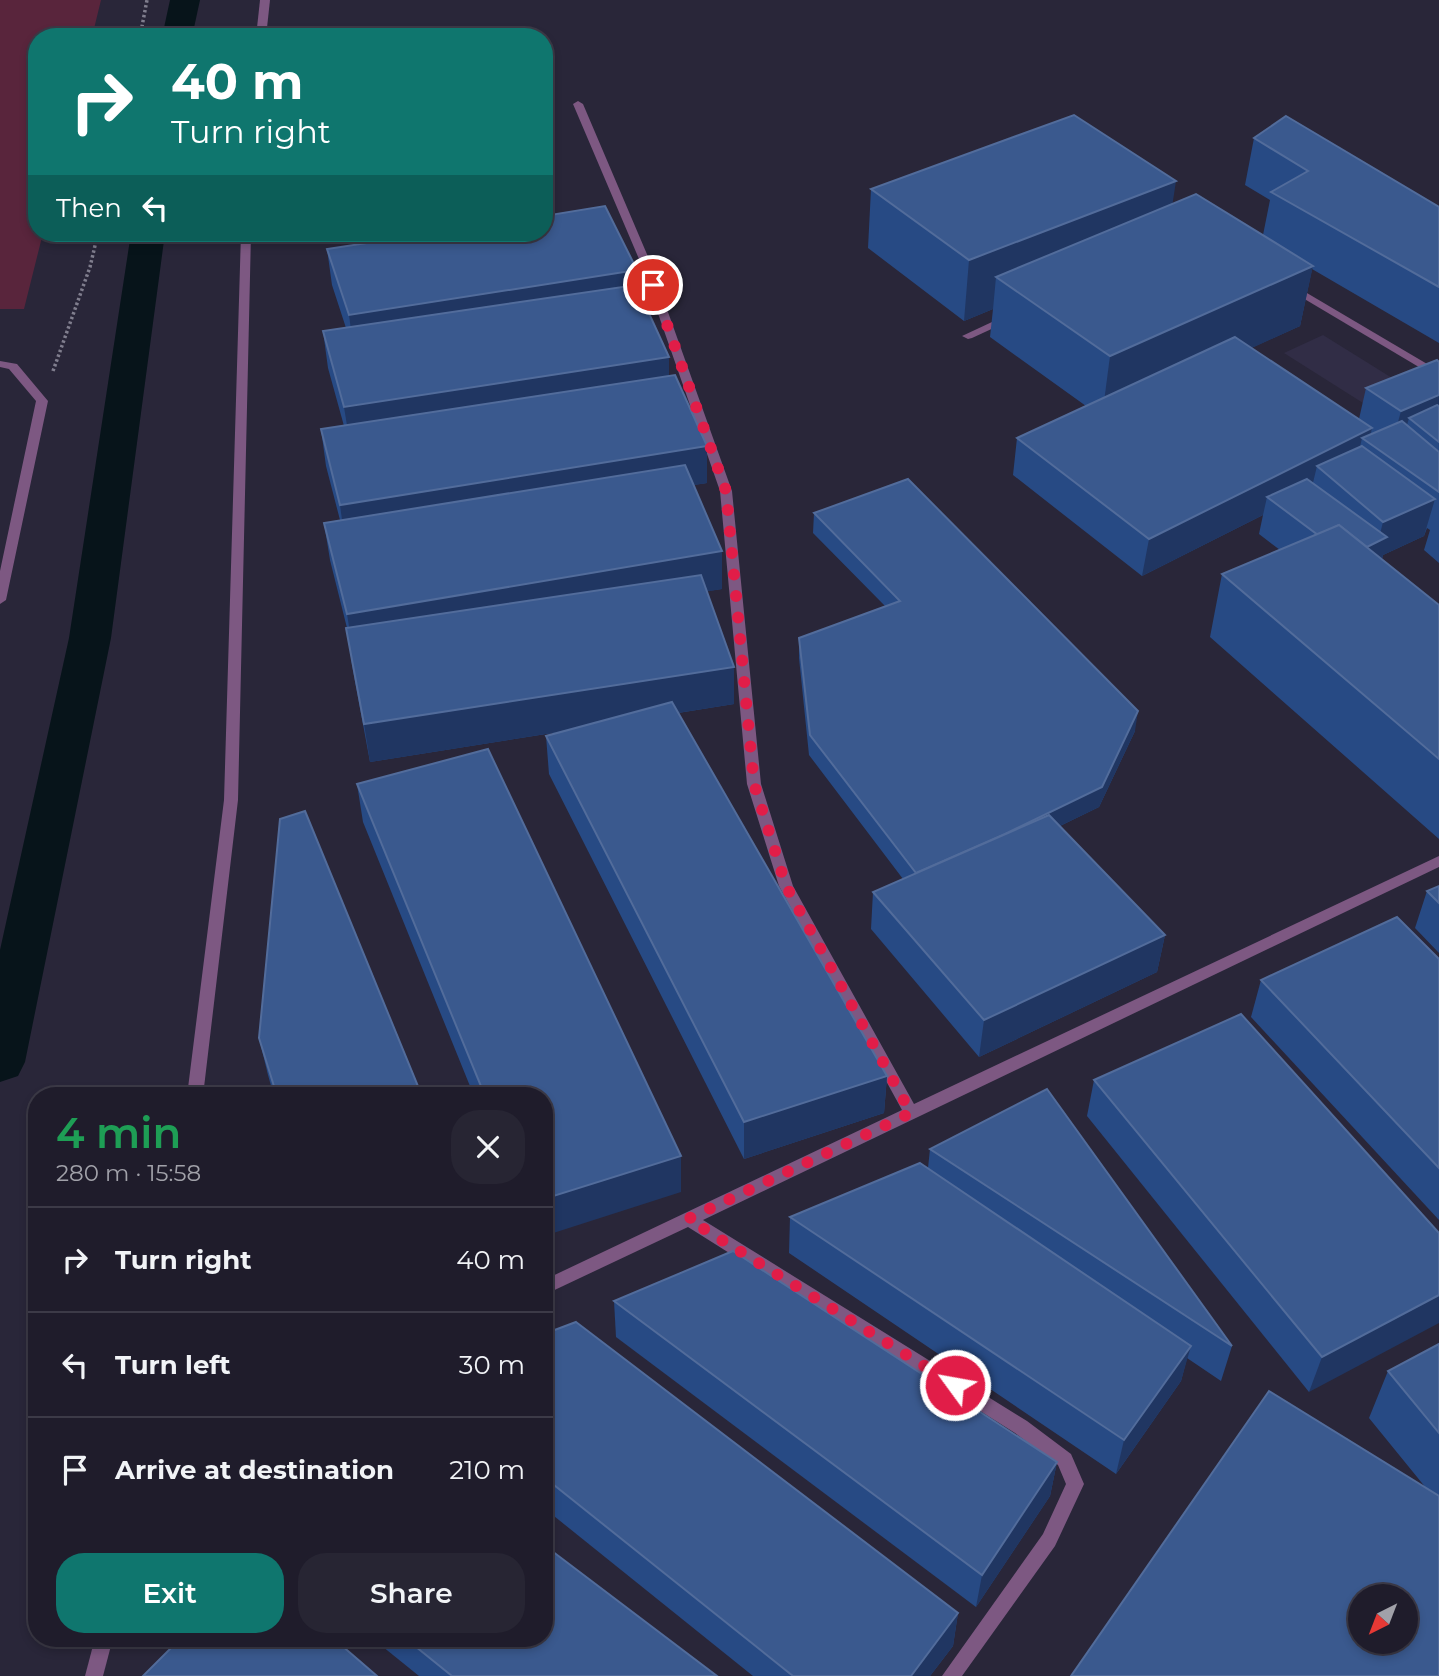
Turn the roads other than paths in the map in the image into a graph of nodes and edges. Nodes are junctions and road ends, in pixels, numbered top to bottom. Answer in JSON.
{"nodes":[{"id":1,"x":265,"y":0,"type":"edge"},
{"id":2,"x":262,"y":28,"type":"edge"},
{"id":3,"x":578,"y":104,"type":"dead end"},
{"id":4,"x":246,"y":242,"type":"edge"},
{"id":5,"x":1278,"y":279,"type":"edge"},
{"id":6,"x":1016,"y":314,"type":"edge"},
{"id":7,"x":968,"y":336,"type":"dead end"},
{"id":8,"x":0,"y":364,"type":"edge"},
{"id":9,"x":1439,"y":376,"type":"edge"},
{"id":10,"x":0,"y":600,"type":"edge"},
{"id":11,"x":1439,"y":861,"type":"edge"},
{"id":12,"x":196,"y":1087,"type":"edge"},
{"id":13,"x":911,"y":1113,"type":"junction"},
{"id":14,"x":688,"y":1219,"type":"junction"},
{"id":15,"x":553,"y":1284,"type":"edge"},
{"id":16,"x":101,"y":1647,"type":"edge"},
{"id":17,"x":93,"y":1676,"type":"edge"},
{"id":18,"x":951,"y":1676,"type":"edge"}],
"edges":[{"from":1,"to":2,"type":"street"},
{"from":3,"to":13,"type":"street"},
{"from":4,"to":12,"type":"street"},
{"from":5,"to":9,"type":"street"},
{"from":6,"to":7,"type":"street"},
{"from":8,"to":10,"type":"street"},
{"from":11,"to":13,"type":"street"},
{"from":13,"to":14,"type":"street"},
{"from":14,"to":15,"type":"street"},
{"from":14,"to":18,"type":"street"},
{"from":16,"to":17,"type":"street"}]}
